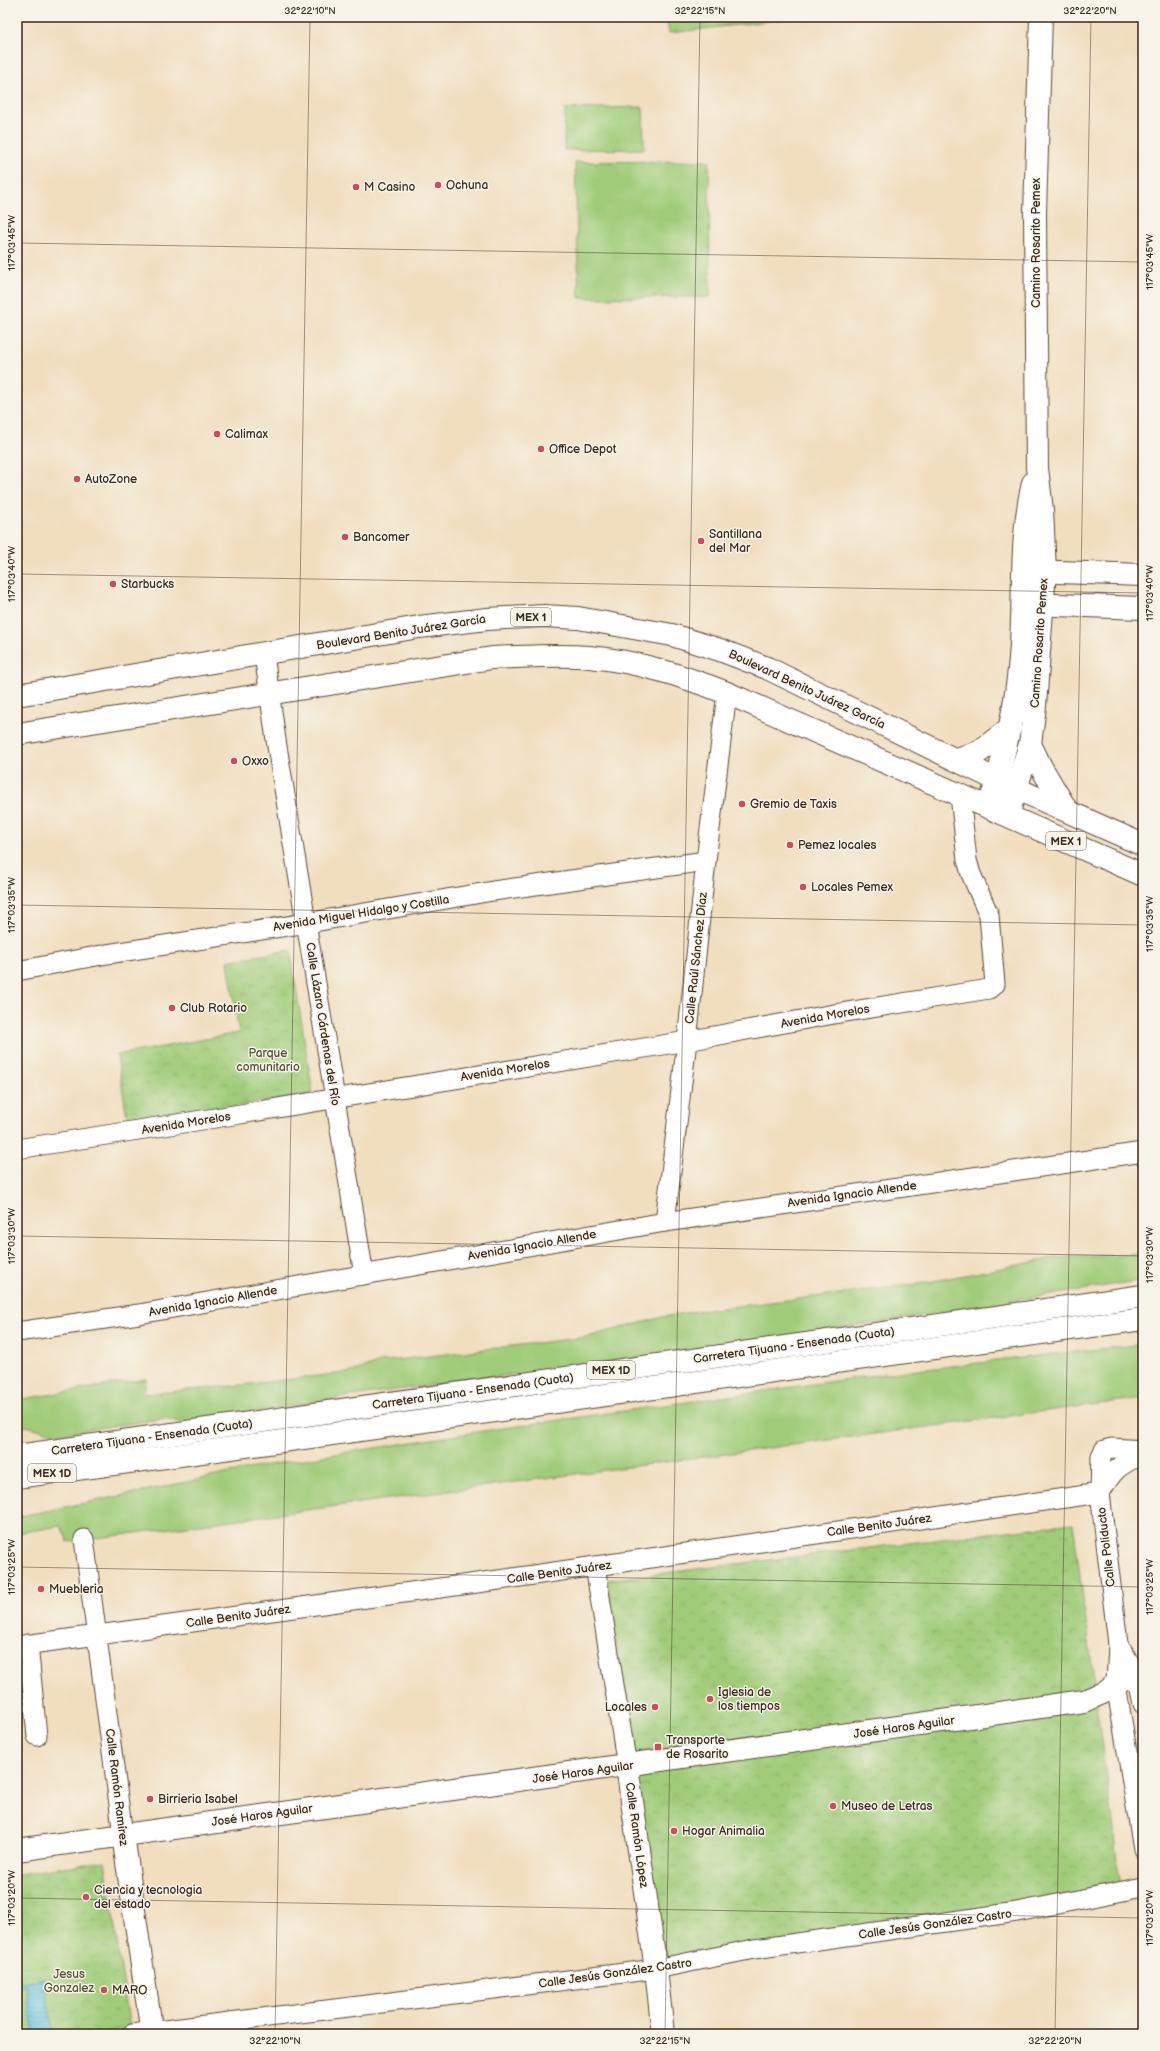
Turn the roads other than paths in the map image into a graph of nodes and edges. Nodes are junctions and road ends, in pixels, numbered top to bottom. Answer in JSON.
{"nodes":[{"id":1,"x":1040,"y":17,"type":"edge"},
{"id":2,"x":1034,"y":571,"type":"junction"},
{"id":3,"x":1143,"y":575,"type":"edge"},
{"id":4,"x":1032,"y":605,"type":"junction"},
{"id":5,"x":1143,"y":608,"type":"edge"},
{"id":6,"x":264,"y":654,"type":"junction"},
{"id":7,"x":727,"y":693,"type":"junction"},
{"id":8,"x":270,"y":694,"type":"junction"},
{"id":9,"x":17,"y":695,"type":"edge"},
{"id":10,"x":1010,"y":728,"type":"junction"},
{"id":11,"x":17,"y":734,"type":"edge"},
{"id":12,"x":1030,"y":744,"type":"junction"},
{"id":13,"x":957,"y":760,"type":"junction"},
{"id":14,"x":997,"y":780,"type":"junction"},
{"id":15,"x":1018,"y":788,"type":"junction"},
{"id":16,"x":960,"y":795,"type":"junction"},
{"id":17,"x":1066,"y":809,"type":"junction"},
{"id":18,"x":999,"y":811,"type":"junction"},
{"id":19,"x":1143,"y":844,"type":"edge"},
{"id":20,"x":706,"y":861,"type":"junction"},
{"id":21,"x":1143,"y":874,"type":"edge"},
{"id":22,"x":307,"y":923,"type":"junction"},
{"id":23,"x":17,"y":971,"type":"edge"},
{"id":24,"x":687,"y":1041,"type":"junction"},
{"id":25,"x":334,"y":1098,"type":"junction"},
{"id":26,"x":17,"y":1149,"type":"edge"},
{"id":27,"x":1143,"y":1152,"type":"edge"},
{"id":28,"x":665,"y":1222,"type":"junction"},
{"id":29,"x":364,"y":1275,"type":"junction"},
{"id":30,"x":1143,"y":1296,"type":"edge"},
{"id":31,"x":1143,"y":1318,"type":"edge"},
{"id":32,"x":17,"y":1332,"type":"edge"},
{"id":33,"x":1143,"y":1450,"type":"edge"},
{"id":34,"x":1143,"y":1454,"type":"edge"},
{"id":35,"x":17,"y":1456,"type":"edge"},
{"id":36,"x":17,"y":1477,"type":"edge"},
{"id":37,"x":1100,"y":1493,"type":"junction"},
{"id":38,"x":84,"y":1539,"type":"dead end"},
{"id":39,"x":595,"y":1566,"type":"junction"},
{"id":40,"x":97,"y":1636,"type":"junction"},
{"id":41,"x":1118,"y":1644,"type":"junction"},
{"id":42,"x":22,"y":1645,"type":"edge"},
{"id":43,"x":1140,"y":1674,"type":"edge"},
{"id":44,"x":1116,"y":1684,"type":"junction"},
{"id":45,"x":1143,"y":1704,"type":"edge"},
{"id":46,"x":37,"y":1736,"type":"dead end"},
{"id":47,"x":627,"y":1766,"type":"junction"},
{"id":48,"x":123,"y":1835,"type":"junction"},
{"id":49,"x":1143,"y":1849,"type":"edge"},
{"id":50,"x":17,"y":1850,"type":"edge"},
{"id":51,"x":1143,"y":1887,"type":"edge"},
{"id":52,"x":656,"y":1969,"type":"junction"},
{"id":53,"x":145,"y":2033,"type":"edge"},
{"id":54,"x":663,"y":2034,"type":"edge"}],
"edges":[{"from":1,"to":2,"type":"main road","name":"Camino Rosarito Pemex"},
{"from":2,"to":3,"type":"main road"},
{"from":2,"to":4,"type":"main road","name":"Camino Rosarito Pemex"},
{"from":4,"to":5,"type":"main road"},
{"from":4,"to":10,"type":"main road","name":"Camino Rosarito Pemex"},
{"from":4,"to":12,"type":"main road","name":"Camino Rosarito Pemex"},
{"from":6,"to":8,"type":"street","name":"Calle Lázaro Cárdenas del Río"},
{"from":6,"to":9,"type":"main road","name":"Boulevard Benito Juárez García","number":"MEX 1"},
{"from":6,"to":13,"type":"main road","name":"Boulevard Benito Juárez García","number":"MEX 1"},
{"from":7,"to":8,"type":"main road","number":"MEX 1"},
{"from":7,"to":16,"type":"main road","number":"MEX 1"},
{"from":7,"to":20,"type":"street","name":"Calle Raúl Sánchez Díaz"},
{"from":8,"to":11,"type":"main road","number":"MEX 1"},
{"from":8,"to":22,"type":"street","name":"Calle Lázaro Cárdenas del Río"},
{"from":10,"to":13,"type":"main road"},
{"from":10,"to":14,"type":"main road","name":"Camino Rosarito Pemex"},
{"from":12,"to":15,"type":"main road","name":"Camino Rosarito Pemex"},
{"from":12,"to":17,"type":"main road"},
{"from":13,"to":14,"type":"main road","name":"Boulevard Benito Juárez García","number":"MEX 1"},
{"from":14,"to":15,"type":"main road","name":"Boulevard Benito Juárez García","number":"MEX 1"},
{"from":14,"to":18,"type":"main road","name":"Camino Rosarito Pemex"},
{"from":15,"to":17,"type":"main road","number":"MEX 1"},
{"from":15,"to":18,"type":"main road","name":"Camino Rosarito Pemex"},
{"from":16,"to":18,"type":"main road","number":"MEX 1"},
{"from":16,"to":24,"type":"street","name":"Avenida Morelos"},
{"from":17,"to":19,"type":"main road","number":"MEX 1"},
{"from":18,"to":21,"type":"main road","number":"MEX 1"},
{"from":20,"to":22,"type":"street","name":"Avenida Miguel Hidalgo y Costilla"},
{"from":20,"to":24,"type":"street","name":"Calle Raúl Sánchez Díaz"},
{"from":22,"to":23,"type":"street","name":"Avenida Miguel Hidalgo y Costilla"},
{"from":22,"to":25,"type":"street","name":"Calle Lázaro Cárdenas del Río"},
{"from":24,"to":25,"type":"street","name":"Avenida Morelos"},
{"from":24,"to":28,"type":"street","name":"Calle Raúl Sánchez Díaz"},
{"from":25,"to":26,"type":"street","name":"Avenida Morelos"},
{"from":25,"to":29,"type":"street","name":"Calle Lázaro Cárdenas del Río"},
{"from":27,"to":28,"type":"street","name":"Avenida Ignacio Allende"},
{"from":28,"to":29,"type":"street","name":"Avenida Ignacio Allende"},
{"from":29,"to":32,"type":"street","name":"Avenida Ignacio Allende"},
{"from":30,"to":35,"type":"main road","name":"Carretera Tijuana - Ensenada (Cuota)","number":"MEX 1D"},
{"from":31,"to":36,"type":"main road","name":"Carretera Tijuana - Ensenada (Cuota)","number":"MEX 1D"},
{"from":33,"to":37,"type":"street","name":"Calle Poliducto"},
{"from":34,"to":37,"type":"street"},
{"from":37,"to":39,"type":"street","name":"Calle Benito Juárez"},
{"from":37,"to":41,"type":"street","name":"Calle Poliducto"},
{"from":38,"to":40,"type":"street","name":"Calle Ramón Ramírez"},
{"from":39,"to":40,"type":"street","name":"Calle Benito Juárez"},
{"from":39,"to":47,"type":"street","name":"Calle Ramón López"},
{"from":40,"to":42,"type":"street","name":"Calle Benito Juárez"},
{"from":40,"to":48,"type":"street","name":"Calle Ramón Ramírez"},
{"from":41,"to":43,"type":"street","name":"Calle Poliducto"},
{"from":41,"to":44,"type":"street","name":"Calle Poliducto"},
{"from":42,"to":46,"type":"street"},
{"from":43,"to":44,"type":"main road","name":"José Haros Aguilar"},
{"from":43,"to":45,"type":"street","name":"Calle Poliducto"},
{"from":44,"to":47,"type":"main road","name":"José Haros Aguilar"},
{"from":44,"to":49,"type":"street","name":"Calle Poliducto"},
{"from":47,"to":48,"type":"main road","name":"José Haros Aguilar"},
{"from":47,"to":52,"type":"main road","name":"Calle Ramón López"},
{"from":48,"to":50,"type":"main road","name":"José Haros Aguilar"},
{"from":48,"to":53,"type":"main road","name":"Calle Ramón Ramírez"},
{"from":51,"to":52,"type":"street","name":"Calle Jesús González Castro"},
{"from":52,"to":53,"type":"street","name":"Calle Jesús González Castro"},
{"from":52,"to":54,"type":"main road","name":"Calle Ramón López"}]}
